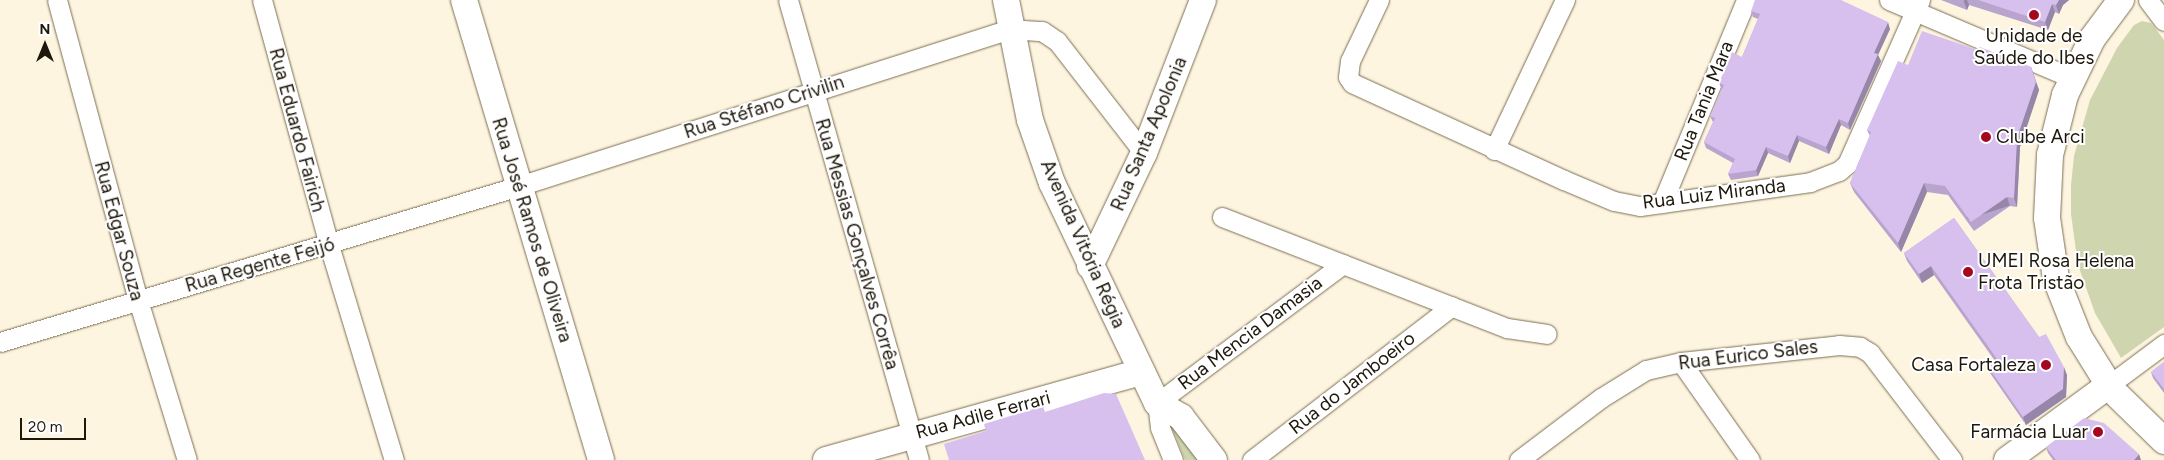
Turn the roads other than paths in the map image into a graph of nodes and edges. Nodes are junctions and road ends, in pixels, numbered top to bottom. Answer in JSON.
{"nodes":[{"id":1,"x":57,"y":0,"type":"edge"},
{"id":2,"x":262,"y":0,"type":"edge"},
{"id":3,"x":464,"y":0,"type":"edge"},
{"id":4,"x":788,"y":0,"type":"edge"},
{"id":5,"x":1006,"y":0,"type":"edge"},
{"id":6,"x":1204,"y":0,"type":"edge"},
{"id":7,"x":1379,"y":0,"type":"edge"},
{"id":8,"x":1565,"y":0,"type":"edge"},
{"id":9,"x":1746,"y":0,"type":"edge"},
{"id":10,"x":1889,"y":0,"type":"edge"},
{"id":11,"x":2121,"y":0,"type":"edge"},
{"id":12,"x":2148,"y":0,"type":"edge"},
{"id":13,"x":1918,"y":6,"type":"edge"},
{"id":14,"x":2164,"y":22,"type":"edge"},
{"id":15,"x":1010,"y":29,"type":"junction"},
{"id":16,"x":2072,"y":78,"type":"junction"},
{"id":17,"x":815,"y":91,"type":"junction"},
{"id":18,"x":1494,"y":150,"type":"junction"},
{"id":19,"x":1144,"y":153,"type":"junction"},
{"id":20,"x":519,"y":186,"type":"junction"},
{"id":21,"x":1662,"y":203,"type":"junction"},
{"id":22,"x":1222,"y":217,"type":"dead end"},
{"id":23,"x":329,"y":245,"type":"junction"},
{"id":24,"x":1343,"y":264,"type":"junction"},
{"id":25,"x":1090,"y":266,"type":"junction"},
{"id":26,"x":138,"y":300,"type":"junction"},
{"id":27,"x":1452,"y":306,"type":"junction"},
{"id":28,"x":1547,"y":334,"type":"dead end"},
{"id":29,"x":0,"y":342,"type":"edge"},
{"id":30,"x":2164,"y":344,"type":"edge"},
{"id":31,"x":1681,"y":362,"type":"junction"},
{"id":32,"x":1142,"y":372,"type":"junction"},
{"id":33,"x":2109,"y":385,"type":"junction"},
{"id":34,"x":1157,"y":402,"type":"junction"},
{"id":35,"x":910,"y":434,"type":"junction"},
{"id":36,"x":2164,"y":441,"type":"edge"},
{"id":37,"x":1539,"y":454,"type":"edge"},
{"id":38,"x":186,"y":460,"type":"edge"},
{"id":39,"x":394,"y":460,"type":"edge"},
{"id":40,"x":601,"y":460,"type":"edge"},
{"id":41,"x":826,"y":460,"type":"edge"},
{"id":42,"x":919,"y":460,"type":"edge"},
{"id":43,"x":1173,"y":460,"type":"edge"},
{"id":44,"x":1214,"y":460,"type":"edge"},
{"id":45,"x":1252,"y":460,"type":"edge"},
{"id":46,"x":1518,"y":460,"type":"edge"},
{"id":47,"x":1750,"y":460,"type":"edge"},
{"id":48,"x":1952,"y":460,"type":"edge"},
{"id":49,"x":2007,"y":460,"type":"edge"}],
"edges":[{"from":1,"to":26,"type":"street","name":"Rua Edgar Souza"},
{"from":2,"to":23,"type":"street","name":"Rua Eduardo Fairich"},
{"from":3,"to":20,"type":"street","name":"Rua José Ramos de Oliveira"},
{"from":4,"to":17,"type":"street","name":"Rua Messias Gonçalves Corrêa"},
{"from":5,"to":15,"type":"street","name":"Avenida Vitória Régia"},
{"from":6,"to":19,"type":"street","name":"Rua Santa Apolonia"},
{"from":7,"to":18,"type":"street","name":"Rua Luiz Miranda"},
{"from":8,"to":18,"type":"street"},
{"from":9,"to":21,"type":"street","name":"Rua Tania Mara"},
{"from":10,"to":13,"type":"street"},
{"from":11,"to":16,"type":"street"},
{"from":12,"to":14,"type":"street"},
{"from":13,"to":16,"type":"street"},
{"from":13,"to":21,"type":"street","name":"Rua Luiz Miranda"},
{"from":15,"to":17,"type":"street","name":"Rua Stéfano Crivilin"},
{"from":15,"to":19,"type":"street"},
{"from":15,"to":25,"type":"street","name":"Avenida Vitória Régia"},
{"from":16,"to":33,"type":"street"},
{"from":17,"to":20,"type":"street","name":"Rua Stéfano Crivilin"},
{"from":17,"to":35,"type":"street","name":"Rua Messias Gonçalves Corrêa"},
{"from":18,"to":21,"type":"street","name":"Rua Luiz Miranda"},
{"from":19,"to":25,"type":"street","name":"Rua Santa Apolonia"},
{"from":20,"to":23,"type":"street","name":"Rua Regente Feijó"},
{"from":20,"to":40,"type":"street","name":"Rua José Ramos de Oliveira"},
{"from":22,"to":24,"type":"street","name":"Rua Mencia Damasia"},
{"from":23,"to":26,"type":"street","name":"Rua Regente Feijó"},
{"from":23,"to":39,"type":"street","name":"Rua Eduardo Fairich"},
{"from":24,"to":27,"type":"street","name":"Rua Mencia Damasia"},
{"from":24,"to":34,"type":"street","name":"Rua Mencia Damasia"},
{"from":25,"to":32,"type":"street","name":"Avenida Vitória Régia"},
{"from":26,"to":29,"type":"street","name":"Rua Regente Feijó"},
{"from":26,"to":38,"type":"street","name":"Rua Edgar Souza"},
{"from":27,"to":28,"type":"street","name":"Rua Mencia Damasia"},
{"from":27,"to":45,"type":"street","name":"Rua do Jamboeiro"},
{"from":30,"to":33,"type":"street"},
{"from":31,"to":37,"type":"street","name":"Rua Eurico Sales"},
{"from":31,"to":47,"type":"street"},
{"from":31,"to":48,"type":"street","name":"Rua Eurico Sales"},
{"from":32,"to":34,"type":"street","name":"Avenida Vitória Régia"},
{"from":32,"to":35,"type":"street","name":"Rua Adile Ferrari"},
{"from":33,"to":36,"type":"street"},
{"from":33,"to":49,"type":"street"},
{"from":34,"to":43,"type":"street"},
{"from":34,"to":44,"type":"street"},
{"from":35,"to":41,"type":"street","name":"Rua Adile Ferrari"},
{"from":35,"to":42,"type":"street","name":"Rua Messias Gonçalves Corrêa"},
{"from":37,"to":46,"type":"street","name":"Rua Eurico Sales"}]}
